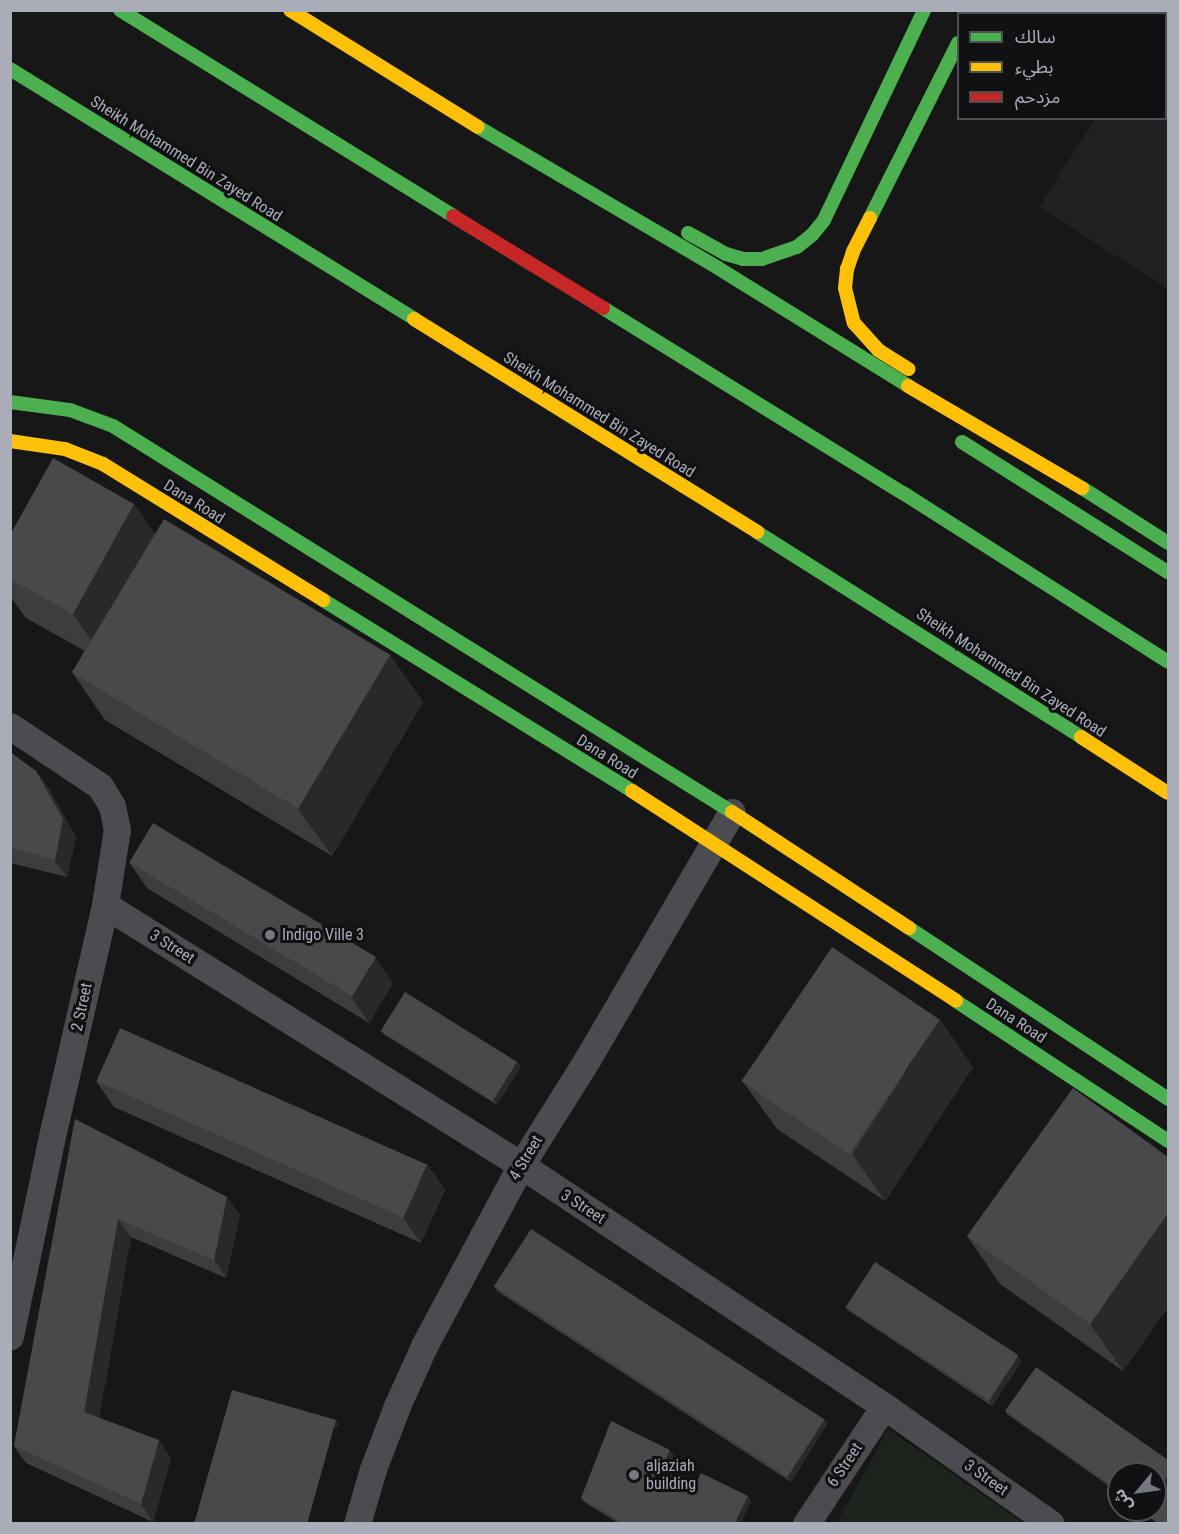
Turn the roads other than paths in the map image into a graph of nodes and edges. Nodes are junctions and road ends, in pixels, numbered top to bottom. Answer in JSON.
{"nodes":[{"id":1,"x":120,"y":10,"type":"edge"},
{"id":2,"x":290,"y":10,"type":"edge"},
{"id":3,"x":924,"y":10,"type":"edge"},
{"id":4,"x":957,"y":45,"type":"edge"},
{"id":5,"x":10,"y":69,"type":"edge"},
{"id":6,"x":535,"y":162,"type":"junction"},
{"id":7,"x":619,"y":193,"type":"dead end"},
{"id":8,"x":606,"y":205,"type":"junction"},
{"id":9,"x":679,"y":228,"type":"dead end"},
{"id":10,"x":677,"y":260,"type":"dead end"},
{"id":11,"x":10,"y":402,"type":"edge"},
{"id":12,"x":947,"y":433,"type":"dead end"},
{"id":13,"x":10,"y":441,"type":"edge"},
{"id":14,"x":1031,"y":456,"type":"junction"},
{"id":15,"x":1168,"y":543,"type":"edge"},
{"id":16,"x":1168,"y":572,"type":"edge"},
{"id":17,"x":1168,"y":662,"type":"edge"},
{"id":18,"x":10,"y":726,"type":"edge"},
{"id":19,"x":1119,"y":761,"type":"junction"},
{"id":20,"x":1168,"y":793,"type":"edge"},
{"id":21,"x":1168,"y":806,"type":"edge"},
{"id":22,"x":732,"y":812,"type":"junction"},
{"id":23,"x":714,"y":842,"type":"junction"},
{"id":24,"x":105,"y":905,"type":"junction"},
{"id":25,"x":1168,"y":1099,"type":"edge"},
{"id":26,"x":1168,"y":1141,"type":"edge"},
{"id":27,"x":521,"y":1165,"type":"junction"},
{"id":28,"x":10,"y":1336,"type":"edge"},
{"id":29,"x":884,"y":1406,"type":"junction"},
{"id":30,"x":357,"y":1524,"type":"edge"},
{"id":31,"x":806,"y":1524,"type":"edge"},
{"id":32,"x":1051,"y":1524,"type":"edge"}],
"edges":[{"from":1,"to":17,"type":"main road"},
{"from":2,"to":6,"type":"main road"},
{"from":3,"to":9,"type":"main road"},
{"from":4,"to":14,"type":"main road"},
{"from":5,"to":19,"type":"main road","name":"Sheikh Mohammed Bin Zayed Road"},
{"from":6,"to":7,"type":"main road"},
{"from":6,"to":8,"type":"main road"},
{"from":8,"to":10,"type":"main road"},
{"from":8,"to":14,"type":"main road"},
{"from":11,"to":22,"type":"main road","name":"Dana Road"},
{"from":12,"to":16,"type":"main road"},
{"from":13,"to":23,"type":"main road","name":"Dana Road"},
{"from":14,"to":15,"type":"main road"},
{"from":18,"to":24,"type":"street","name":"2 Street"},
{"from":19,"to":20,"type":"main road","name":"Sheikh Mohammed Bin Zayed Road"},
{"from":19,"to":21,"type":"main road"},
{"from":22,"to":23,"type":"street","name":"4 Street"},
{"from":22,"to":25,"type":"main road","name":"Dana Road"},
{"from":23,"to":26,"type":"main road","name":"Dana Road"},
{"from":23,"to":27,"type":"street","name":"4 Street"},
{"from":24,"to":27,"type":"street","name":"3 Street"},
{"from":24,"to":28,"type":"street","name":"2 Street"},
{"from":27,"to":29,"type":"street","name":"3 Street"},
{"from":27,"to":30,"type":"street","name":"4 Street"},
{"from":29,"to":31,"type":"street","name":"6 Street"},
{"from":29,"to":32,"type":"street","name":"3 Street"}]}
